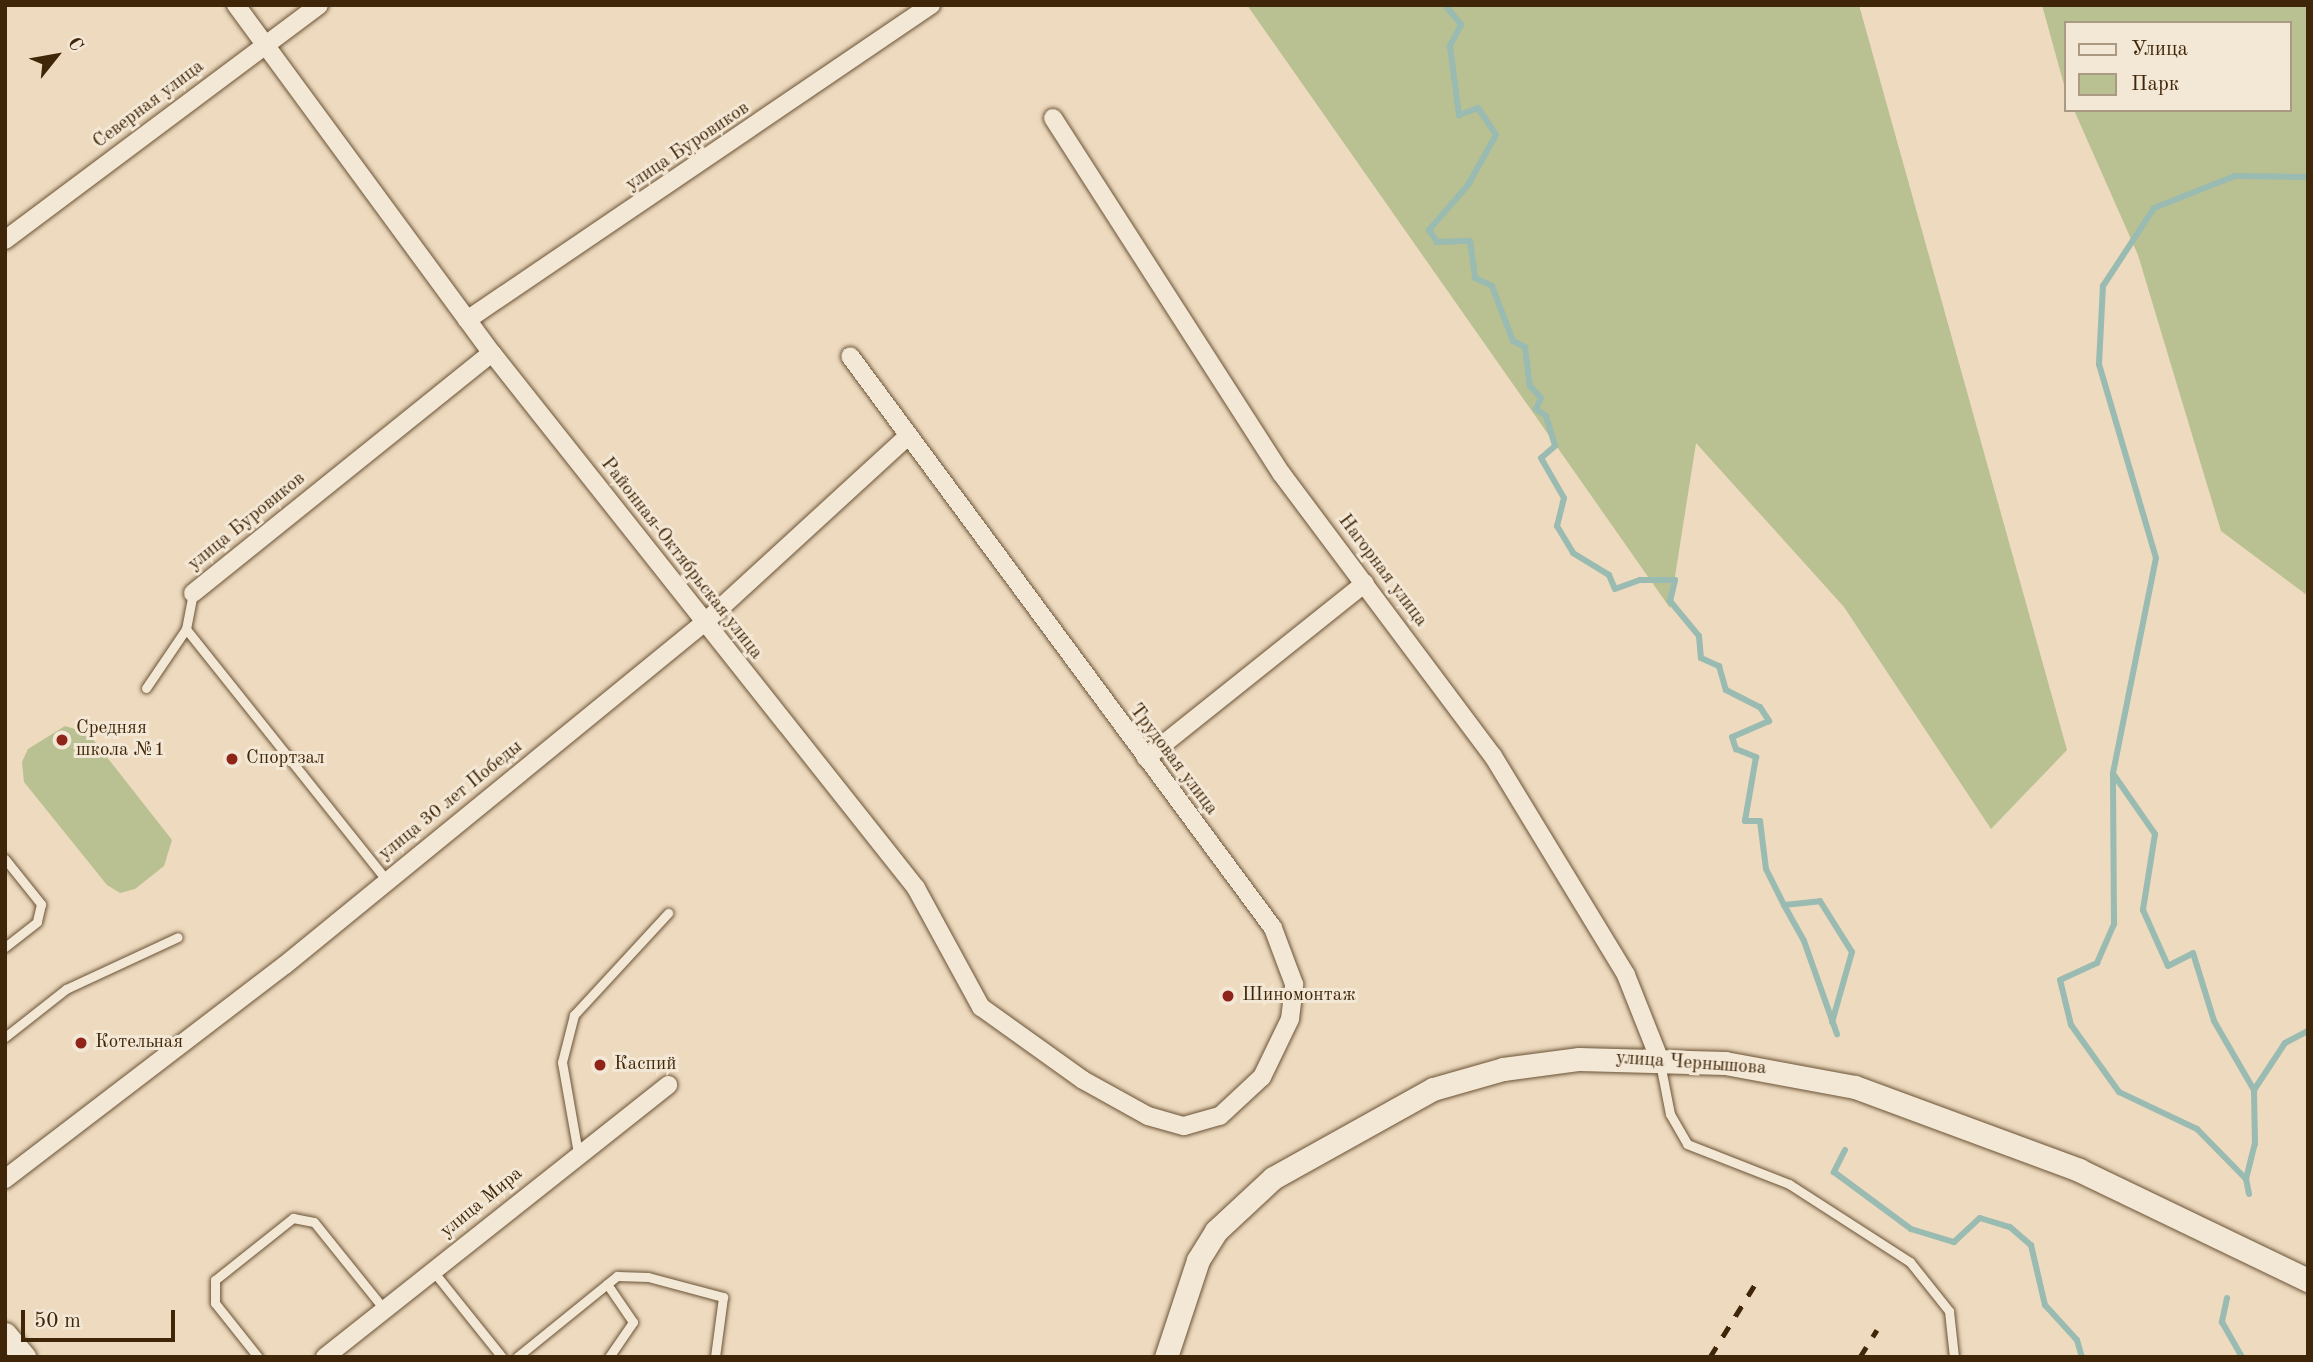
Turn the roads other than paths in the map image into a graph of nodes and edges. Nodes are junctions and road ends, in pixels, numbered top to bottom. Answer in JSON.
{"nodes":[{"id":1,"x":236,"y":5,"type":"edge"},
{"id":2,"x":319,"y":5,"type":"edge"},
{"id":3,"x":930,"y":5,"type":"edge"},
{"id":4,"x":268,"y":43,"type":"junction"},
{"id":5,"x":1053,"y":118,"type":"dead end"},
{"id":6,"x":5,"y":240,"type":"edge"},
{"id":7,"x":467,"y":320,"type":"junction"},
{"id":8,"x":492,"y":353,"type":"junction"},
{"id":9,"x":850,"y":356,"type":"dead end"},
{"id":10,"x":908,"y":436,"type":"junction"},
{"id":11,"x":1365,"y":583,"type":"junction"},
{"id":12,"x":193,"y":593,"type":"joint"},
{"id":13,"x":705,"y":622,"type":"junction"},
{"id":14,"x":186,"y":629,"type":"junction"},
{"id":15,"x":146,"y":688,"type":"dead end"},
{"id":16,"x":1146,"y":758,"type":"junction"},
{"id":17,"x":5,"y":859,"type":"edge"},
{"id":18,"x":387,"y":881,"type":"junction"},
{"id":19,"x":667,"y":913,"type":"dead end"},
{"id":20,"x":178,"y":937,"type":"dead end"},
{"id":21,"x":5,"y":947,"type":"edge"},
{"id":22,"x":5,"y":1037,"type":"edge"},
{"id":23,"x":1659,"y":1058,"type":"junction"},
{"id":24,"x":668,"y":1085,"type":"dead end"},
{"id":25,"x":1122,"y":1102,"type":"joint"},
{"id":26,"x":578,"y":1153,"type":"junction"},
{"id":27,"x":5,"y":1179,"type":"edge"},
{"id":28,"x":433,"y":1270,"type":"junction"},
{"id":29,"x":2308,"y":1280,"type":"edge"},
{"id":30,"x":607,"y":1284,"type":"junction"},
{"id":31,"x":384,"y":1309,"type":"junction"},
{"id":32,"x":5,"y":1334,"type":"edge"},
{"id":33,"x":24,"y":1357,"type":"edge"},
{"id":34,"x":258,"y":1357,"type":"edge"},
{"id":35,"x":325,"y":1357,"type":"edge"},
{"id":36,"x":502,"y":1357,"type":"edge"},
{"id":37,"x":517,"y":1357,"type":"edge"},
{"id":38,"x":609,"y":1357,"type":"edge"},
{"id":39,"x":715,"y":1357,"type":"edge"},
{"id":40,"x":1166,"y":1357,"type":"edge"},
{"id":41,"x":1954,"y":1357,"type":"edge"}],
"edges":[{"from":1,"to":4,"type":"street","name":"Районная-Октябрьская улица"},
{"from":2,"to":4,"type":"street","name":"Северная улица"},
{"from":3,"to":7,"type":"street","name":"улица Буровиков"},
{"from":4,"to":6,"type":"street","name":"Северная улица"},
{"from":4,"to":7,"type":"street","name":"Районная-Октябрьская улица"},
{"from":5,"to":11,"type":"street","name":"Нагорная улица"},
{"from":7,"to":8,"type":"street","name":"Районная-Октябрьская улица"},
{"from":8,"to":12,"type":"street","name":"улица Буровиков"},
{"from":8,"to":13,"type":"street","name":"Районная-Октябрьская улица"},
{"from":9,"to":10,"type":"street","name":"Трудовая улица"},
{"from":10,"to":13,"type":"street","name":"улица 30 лет Победы"},
{"from":10,"to":16,"type":"street","name":"Трудовая улица"},
{"from":11,"to":16,"type":"street"},
{"from":11,"to":23,"type":"street","name":"Нагорная улица"},
{"from":12,"to":14,"type":"lane"},
{"from":13,"to":18,"type":"street","name":"улица 30 лет Победы"},
{"from":13,"to":25,"type":"street","name":"Районная-Октябрьская улица"},
{"from":14,"to":15,"type":"lane"},
{"from":14,"to":18,"type":"lane"},
{"from":16,"to":25,"type":"street","name":"Трудовая улица"},
{"from":17,"to":21,"type":"lane"},
{"from":18,"to":27,"type":"street","name":"улица 30 лет Победы"},
{"from":19,"to":26,"type":"lane"},
{"from":20,"to":22,"type":"lane"},
{"from":23,"to":29,"type":"main road","name":"улица Чернышова"},
{"from":23,"to":40,"type":"main road","name":"улица Чернышова"},
{"from":23,"to":41,"type":"lane"},
{"from":24,"to":26,"type":"street","name":"улица Мира"},
{"from":26,"to":28,"type":"street","name":"улица Мира"},
{"from":28,"to":31,"type":"street","name":"улица Мира"},
{"from":28,"to":36,"type":"lane"},
{"from":30,"to":37,"type":"lane"},
{"from":30,"to":38,"type":"lane"},
{"from":30,"to":39,"type":"lane"},
{"from":31,"to":34,"type":"lane"},
{"from":31,"to":35,"type":"street","name":"улица Мира"},
{"from":32,"to":33,"type":"main road"}]}
